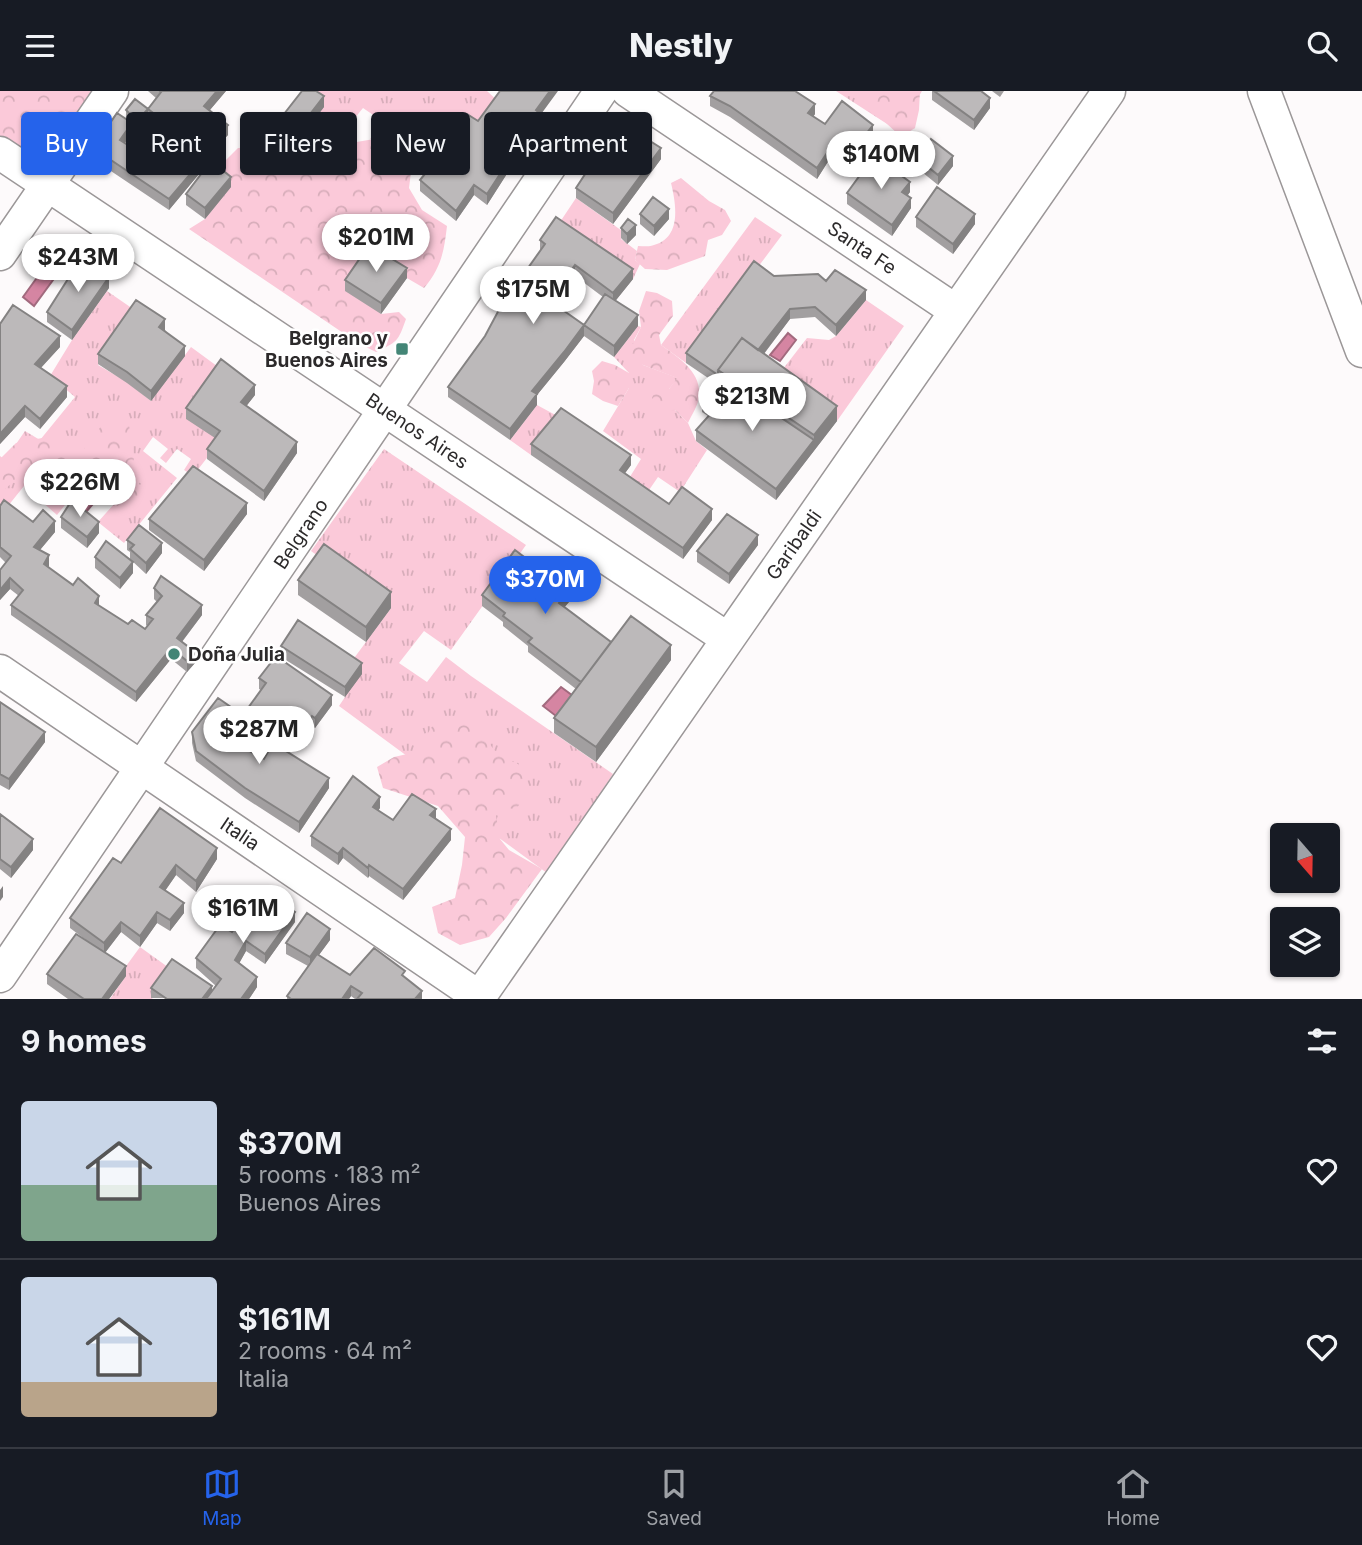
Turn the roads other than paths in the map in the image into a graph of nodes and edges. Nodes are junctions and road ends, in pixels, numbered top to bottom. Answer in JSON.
{"nodes":[{"id":1,"x":112,"y":91,"type":"edge"},
{"id":2,"x":601,"y":91,"type":"edge"},
{"id":3,"x":628,"y":91,"type":"edge"},
{"id":4,"x":1109,"y":91,"type":"edge"},
{"id":5,"x":1264,"y":91,"type":"edge"},
{"id":6,"x":0,"y":153,"type":"edge"},
{"id":7,"x":47,"y":185,"type":"junction"},
{"id":8,"x":0,"y":254,"type":"edge"},
{"id":9,"x":956,"y":311,"type":"junction"},
{"id":10,"x":1362,"y":351,"type":"edge"},
{"id":11,"x":385,"y":410,"type":"junction"},
{"id":12,"x":728,"y":639,"type":"junction"},
{"id":13,"x":0,"y":671,"type":"edge"},
{"id":14,"x":142,"y":767,"type":"junction"},
{"id":15,"x":0,"y":976,"type":"edge"},
{"id":16,"x":479,"y":998,"type":"edge"}],
"edges":[{"from":1,"to":7,"type":"street"},
{"from":2,"to":11,"type":"street","name":"Belgrano"},
{"from":3,"to":9,"type":"street","name":"Santa Fe"},
{"from":4,"to":9,"type":"street","name":"Garibaldi"},
{"from":5,"to":10,"type":"street"},
{"from":6,"to":7,"type":"street","name":"Buenos Aires"},
{"from":7,"to":8,"type":"street"},
{"from":7,"to":11,"type":"street","name":"Buenos Aires"},
{"from":9,"to":12,"type":"street","name":"Garibaldi"},
{"from":11,"to":12,"type":"street","name":"Buenos Aires"},
{"from":11,"to":14,"type":"street","name":"Belgrano"},
{"from":12,"to":16,"type":"street","name":"Garibaldi"},
{"from":13,"to":14,"type":"street","name":"Italia"},
{"from":14,"to":15,"type":"street","name":"Belgrano"},
{"from":14,"to":16,"type":"street","name":"Italia"}]}
